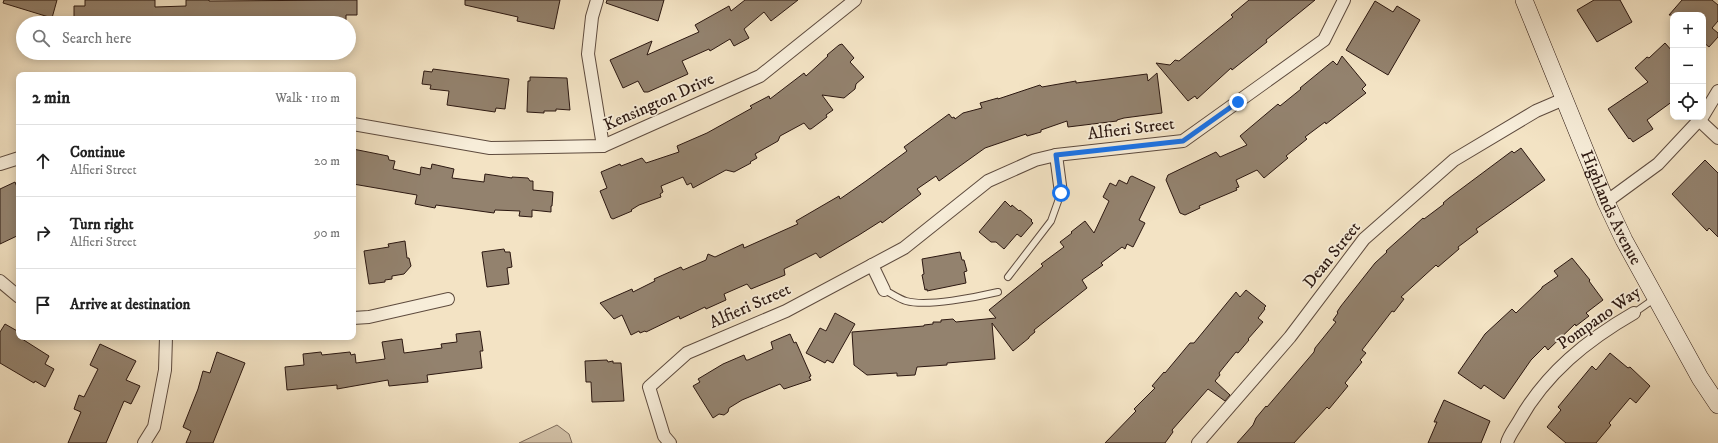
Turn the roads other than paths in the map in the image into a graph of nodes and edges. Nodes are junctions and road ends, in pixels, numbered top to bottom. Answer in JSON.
{"nodes":[{"id":1,"x":597,"y":0,"type":"edge"},
{"id":2,"x":855,"y":0,"type":"edge"},
{"id":3,"x":1344,"y":0,"type":"edge"},
{"id":4,"x":1524,"y":0,"type":"edge"},
{"id":5,"x":1718,"y":91,"type":"edge"},
{"id":6,"x":1564,"y":99,"type":"junction"},
{"id":7,"x":1706,"y":111,"type":"edge"},
{"id":8,"x":1700,"y":120,"type":"edge"},
{"id":9,"x":1704,"y":120,"type":"edge"},
{"id":10,"x":356,"y":125,"type":"edge"},
{"id":11,"x":1718,"y":138,"type":"edge"},
{"id":12,"x":603,"y":146,"type":"junction"},
{"id":13,"x":1056,"y":155,"type":"junction"},
{"id":14,"x":16,"y":159,"type":"edge"},
{"id":15,"x":0,"y":163,"type":"edge"},
{"id":16,"x":1061,"y":193,"type":"joint"},
{"id":17,"x":1606,"y":202,"type":"junction"},
{"id":18,"x":872,"y":265,"type":"junction"},
{"id":19,"x":1008,"y":277,"type":"dead end"},
{"id":20,"x":0,"y":281,"type":"edge"},
{"id":21,"x":884,"y":290,"type":"joint"},
{"id":22,"x":998,"y":292,"type":"dead end"},
{"id":23,"x":16,"y":294,"type":"edge"},
{"id":24,"x":1655,"y":298,"type":"junction"},
{"id":25,"x":448,"y":299,"type":"dead end"},
{"id":26,"x":1634,"y":313,"type":"joint"},
{"id":27,"x":356,"y":318,"type":"edge"},
{"id":28,"x":166,"y":340,"type":"edge"},
{"id":29,"x":1718,"y":405,"type":"edge"},
{"id":30,"x":144,"y":443,"type":"edge"},
{"id":31,"x":670,"y":443,"type":"edge"},
{"id":32,"x":1198,"y":443,"type":"edge"},
{"id":33,"x":1507,"y":443,"type":"edge"}],
"edges":[{"from":1,"to":12,"type":"street"},
{"from":2,"to":12,"type":"street","name":"Kensington Drive"},
{"from":3,"to":13,"type":"street","name":"Alfieri Street"},
{"from":4,"to":6,"type":"main road","name":"Highlands Avenue"},
{"from":5,"to":7,"type":"street"},
{"from":6,"to":17,"type":"main road","name":"Highlands Avenue"},
{"from":6,"to":32,"type":"street","name":"Dean Street"},
{"from":8,"to":17,"type":"street"},
{"from":9,"to":11,"type":"street"},
{"from":10,"to":12,"type":"street","name":"Kensington Drive"},
{"from":13,"to":16,"type":"street"},
{"from":13,"to":18,"type":"street","name":"Alfieri Street"},
{"from":14,"to":15,"type":"street"},
{"from":16,"to":19,"type":"lane"},
{"from":17,"to":24,"type":"main road","name":"Highlands Avenue"},
{"from":18,"to":21,"type":"street"},
{"from":18,"to":31,"type":"street","name":"Alfieri Street"},
{"from":20,"to":23,"type":"street"},
{"from":21,"to":22,"type":"lane"},
{"from":24,"to":26,"type":"lane","name":"Pompano Way"},
{"from":24,"to":29,"type":"main road","name":"Highlands Avenue"},
{"from":25,"to":27,"type":"street"},
{"from":26,"to":33,"type":"street","name":"Pompano Way"},
{"from":28,"to":30,"type":"street"}]}
